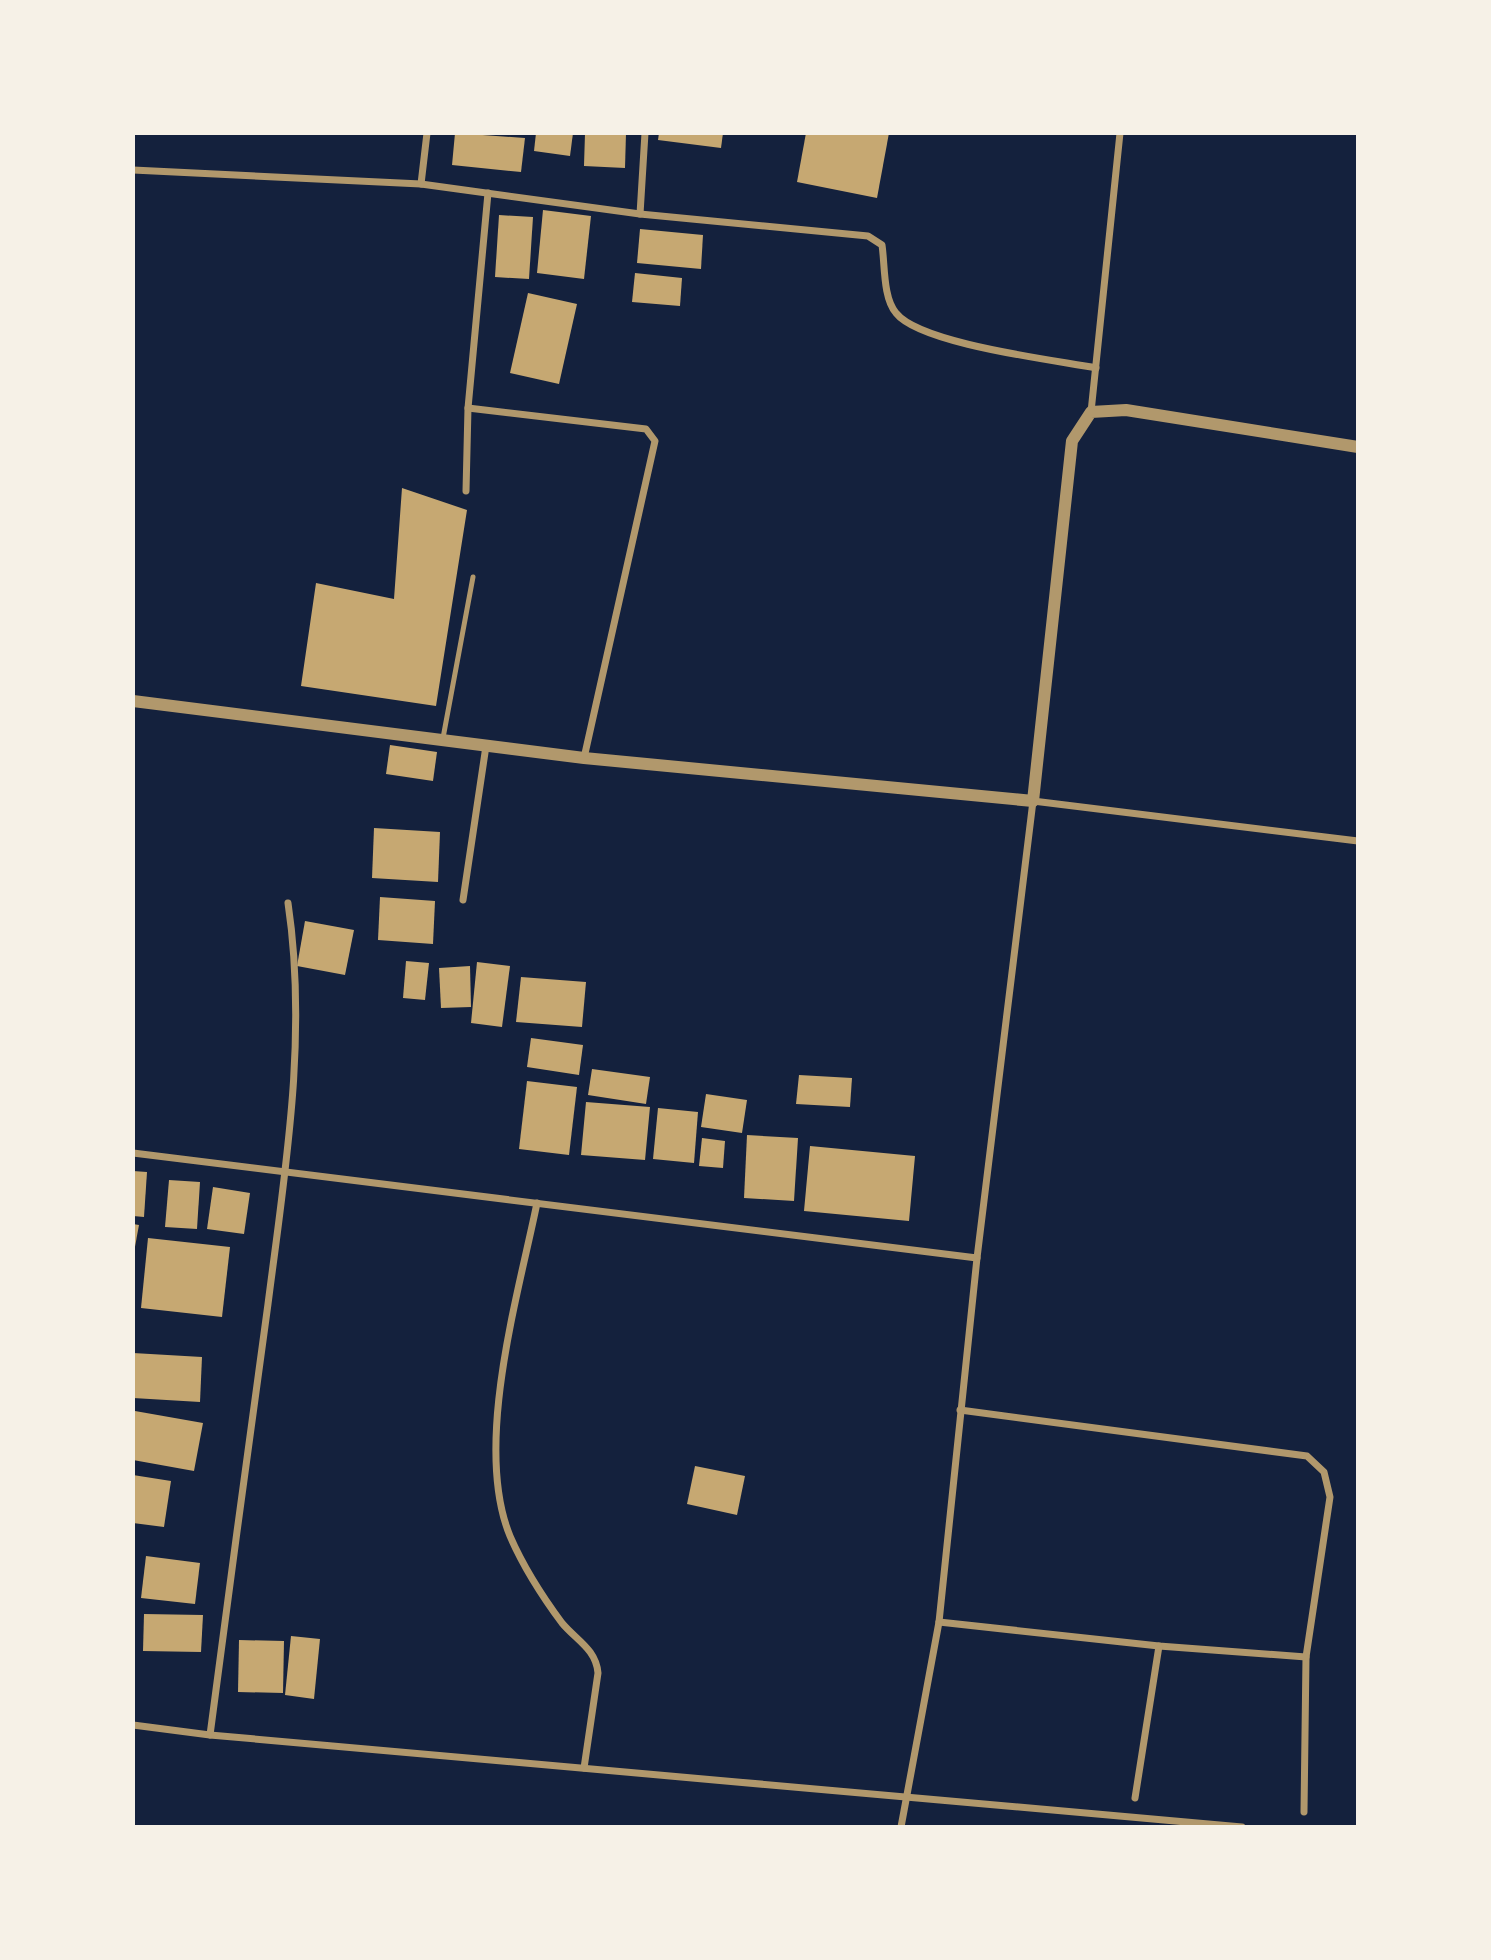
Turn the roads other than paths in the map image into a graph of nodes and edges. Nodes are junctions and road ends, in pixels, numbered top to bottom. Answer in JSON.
{"nodes":[{"id":1,"x":427,"y":133,"type":"edge"},
{"id":2,"x":645,"y":133,"type":"edge"},
{"id":3,"x":1120,"y":133,"type":"edge"},
{"id":4,"x":133,"y":170,"type":"edge"},
{"id":5,"x":421,"y":184,"type":"junction"},
{"id":6,"x":488,"y":193,"type":"junction"},
{"id":7,"x":640,"y":214,"type":"junction"},
{"id":8,"x":1096,"y":368,"type":"junction"},
{"id":9,"x":468,"y":408,"type":"junction"},
{"id":10,"x":1091,"y":412,"type":"junction"},
{"id":11,"x":1358,"y":447,"type":"edge"},
{"id":12,"x":466,"y":491,"type":"dead end"},
{"id":13,"x":473,"y":577,"type":"dead end"},
{"id":14,"x":133,"y":701,"type":"edge"},
{"id":15,"x":442,"y":741,"type":"junction"},
{"id":16,"x":486,"y":746,"type":"junction"},
{"id":17,"x":584,"y":758,"type":"junction"},
{"id":18,"x":1033,"y":801,"type":"junction"},
{"id":19,"x":1358,"y":841,"type":"edge"},
{"id":20,"x":463,"y":900,"type":"dead end"},
{"id":21,"x":288,"y":904,"type":"dead end"},
{"id":22,"x":133,"y":1153,"type":"edge"},
{"id":23,"x":285,"y":1174,"type":"junction"},
{"id":24,"x":537,"y":1203,"type":"junction"},
{"id":25,"x":977,"y":1258,"type":"junction"},
{"id":26,"x":960,"y":1410,"type":"junction"},
{"id":27,"x":939,"y":1622,"type":"junction"},
{"id":28,"x":1159,"y":1646,"type":"junction"},
{"id":29,"x":1306,"y":1657,"type":"junction"},
{"id":30,"x":133,"y":1725,"type":"edge"},
{"id":31,"x":210,"y":1735,"type":"junction"},
{"id":32,"x":584,"y":1768,"type":"junction"},
{"id":33,"x":905,"y":1796,"type":"junction"},
{"id":34,"x":1135,"y":1798,"type":"dead end"},
{"id":35,"x":1304,"y":1812,"type":"dead end"},
{"id":36,"x":1151,"y":1823,"type":"edge"},
{"id":37,"x":901,"y":1827,"type":"edge"},
{"id":38,"x":1242,"y":1827,"type":"edge"}],
"edges":[{"from":1,"to":5,"type":"street"},
{"from":2,"to":7,"type":"street"},
{"from":3,"to":8,"type":"street"},
{"from":4,"to":5,"type":"street"},
{"from":5,"to":6,"type":"street"},
{"from":6,"to":7,"type":"street"},
{"from":6,"to":9,"type":"street"},
{"from":7,"to":8,"type":"street"},
{"from":8,"to":10,"type":"street"},
{"from":9,"to":12,"type":"street"},
{"from":9,"to":17,"type":"street"},
{"from":10,"to":11,"type":"street"},
{"from":10,"to":18,"type":"street"},
{"from":13,"to":15,"type":"lane"},
{"from":14,"to":15,"type":"street"},
{"from":15,"to":16,"type":"street"},
{"from":16,"to":17,"type":"street"},
{"from":16,"to":20,"type":"street"},
{"from":17,"to":18,"type":"street"},
{"from":18,"to":19,"type":"street"},
{"from":18,"to":25,"type":"street"},
{"from":21,"to":23,"type":"street"},
{"from":22,"to":23,"type":"street"},
{"from":23,"to":24,"type":"street"},
{"from":23,"to":31,"type":"street"},
{"from":24,"to":25,"type":"street"},
{"from":24,"to":32,"type":"street"},
{"from":25,"to":26,"type":"street"},
{"from":26,"to":27,"type":"street"},
{"from":26,"to":29,"type":"street"},
{"from":27,"to":28,"type":"street"},
{"from":27,"to":33,"type":"street"},
{"from":28,"to":29,"type":"street"},
{"from":28,"to":34,"type":"street"},
{"from":29,"to":35,"type":"street"},
{"from":30,"to":31,"type":"street"},
{"from":31,"to":32,"type":"street"},
{"from":32,"to":33,"type":"street"},
{"from":33,"to":36,"type":"street"},
{"from":33,"to":37,"type":"street"},
{"from":36,"to":38,"type":"street"}]}
